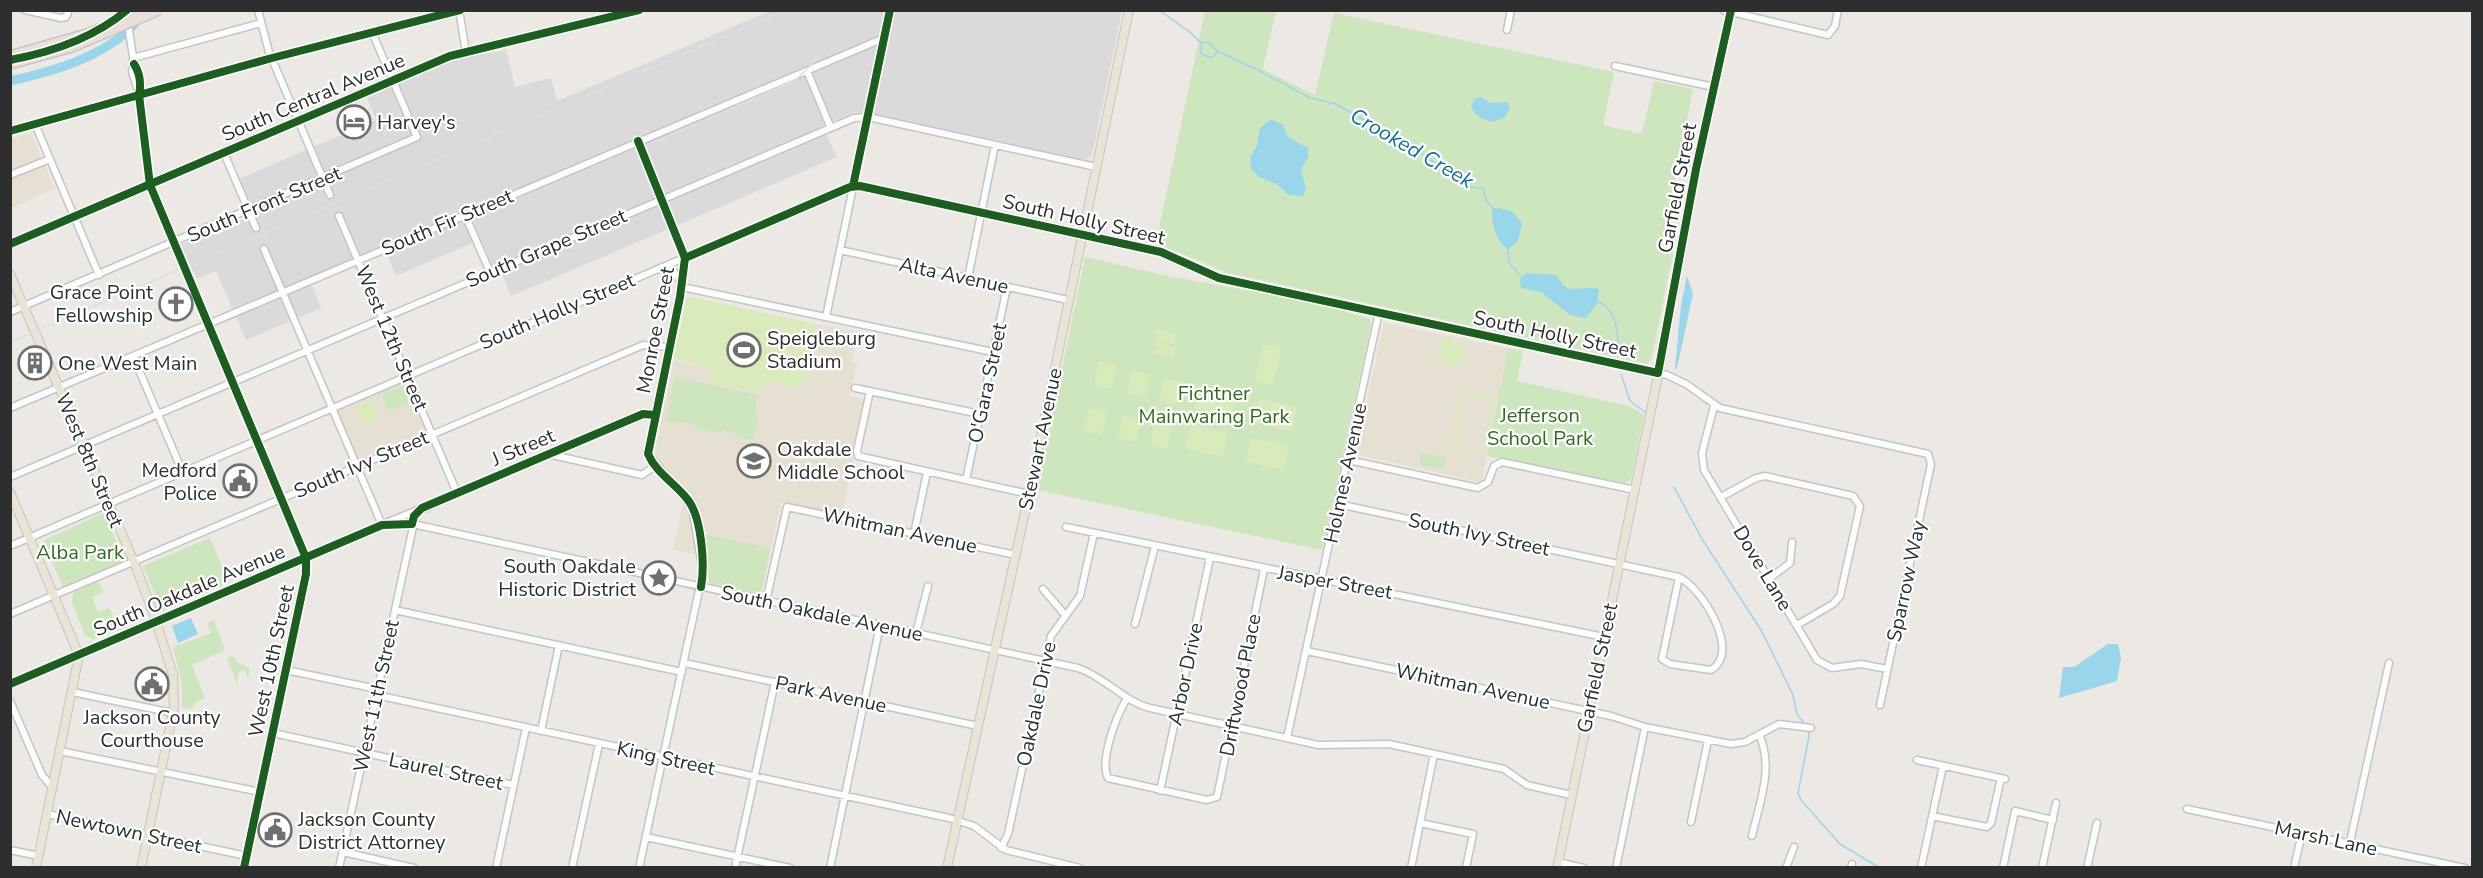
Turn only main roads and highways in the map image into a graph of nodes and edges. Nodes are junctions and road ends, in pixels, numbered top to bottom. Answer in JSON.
{"nodes":[{"id":1,"x":142,"y":10,"type":"edge"},
{"id":2,"x":159,"y":10,"type":"edge"},
{"id":3,"x":639,"y":10,"type":"edge"},
{"id":4,"x":1129,"y":10,"type":"edge"},
{"id":5,"x":459,"y":11,"type":"edge"},
{"id":6,"x":1728,"y":11,"type":"edge"},
{"id":7,"x":10,"y":56,"type":"edge"},
{"id":8,"x":10,"y":64,"type":"edge"},
{"id":9,"x":10,"y":131,"type":"edge"},
{"id":10,"x":10,"y":244,"type":"edge"},
{"id":11,"x":10,"y":274,"type":"edge"},
{"id":12,"x":10,"y":492,"type":"edge"},
{"id":13,"x":1557,"y":865,"type":"edge"},
{"id":14,"x":36,"y":867,"type":"edge"},
{"id":15,"x":141,"y":867,"type":"edge"},
{"id":16,"x":947,"y":867,"type":"edge"}],
"edges":[{"from":1,"to":7,"type":"highway","bridge":true},
{"from":2,"to":8,"type":"highway","bridge":true},
{"from":3,"to":10,"type":"main road","name":"South Central Avenue"},
{"from":4,"to":16,"type":"main road","name":"Stewart Avenue"},
{"from":5,"to":9,"type":"main road"},
{"from":6,"to":13,"type":"main road","name":"Garfield Street"},
{"from":11,"to":15,"type":"main road","name":"West 8th Street"},
{"from":12,"to":14,"type":"main road"}]}
